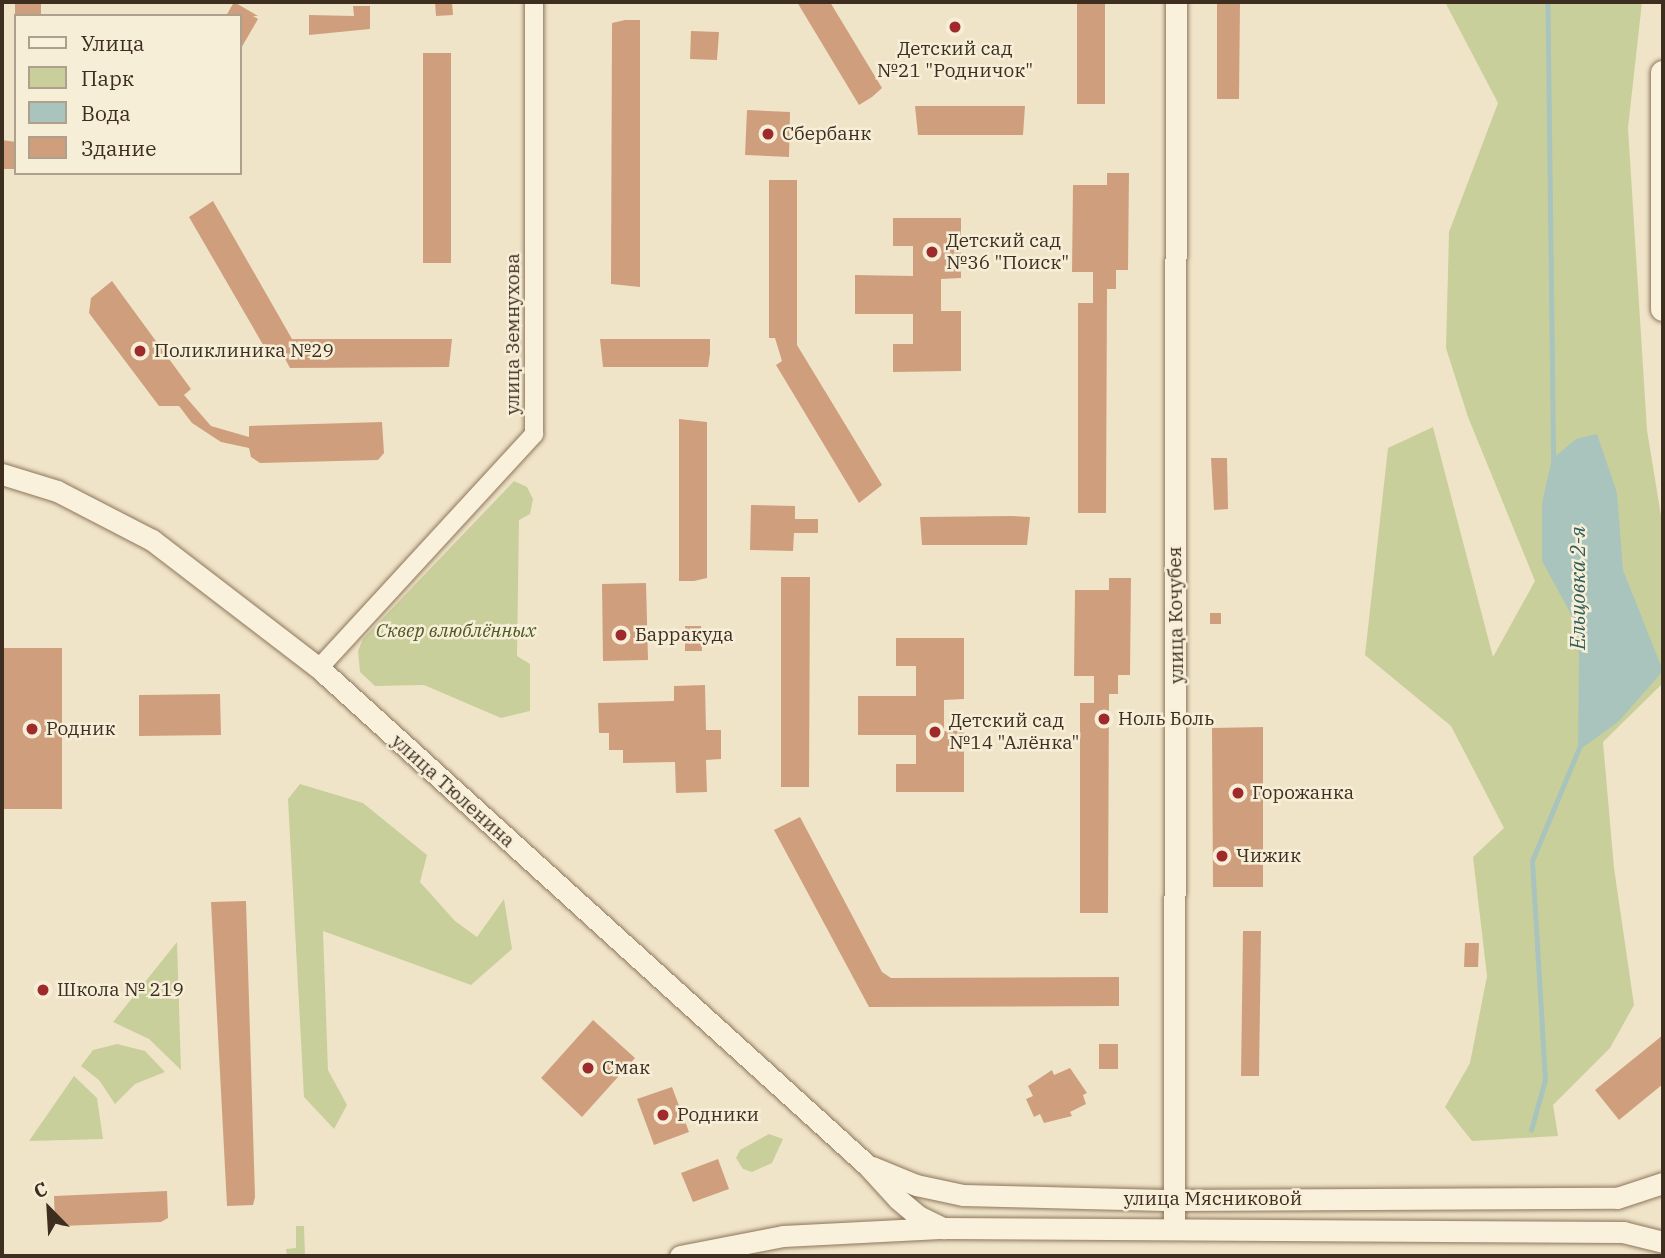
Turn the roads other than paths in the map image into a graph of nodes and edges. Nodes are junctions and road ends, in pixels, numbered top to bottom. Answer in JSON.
{"nodes":[{"id":1,"x":534,"y":2,"type":"edge"},
{"id":2,"x":1177,"y":2,"type":"edge"},
{"id":3,"x":1663,"y":73,"type":"edge"},
{"id":4,"x":1663,"y":309,"type":"edge"},
{"id":5,"x":2,"y":474,"type":"edge"},
{"id":6,"x":319,"y":668,"type":"junction"},
{"id":7,"x":867,"y":1165,"type":"junction"},
{"id":8,"x":1663,"y":1183,"type":"edge"},
{"id":9,"x":1175,"y":1200,"type":"junction"},
{"id":10,"x":943,"y":1228,"type":"junction"},
{"id":11,"x":1174,"y":1228,"type":"junction"},
{"id":12,"x":1663,"y":1242,"type":"edge"},
{"id":13,"x":680,"y":1256,"type":"edge"}],
"edges":[{"from":1,"to":6,"type":"street","name":"улица Земнухова"},
{"from":2,"to":9,"type":"street","name":"улица Кочубея"},
{"from":3,"to":4,"type":"main road"},
{"from":5,"to":6,"type":"street","name":"улица Тюленина"},
{"from":6,"to":7,"type":"street","name":"улица Тюленина"},
{"from":7,"to":9,"type":"street","name":"улица Мясниковой"},
{"from":7,"to":10,"type":"street","name":"улица Мясниковой"},
{"from":8,"to":9,"type":"street","name":"улица Мясниковой"},
{"from":9,"to":11,"type":"street","name":"улица Кочубея"},
{"from":10,"to":11,"type":"street","name":"улица Мясниковой"},
{"from":10,"to":13,"type":"street","name":"улица Мясниковой"},
{"from":11,"to":12,"type":"street","name":"улица Мясниковой"}]}
